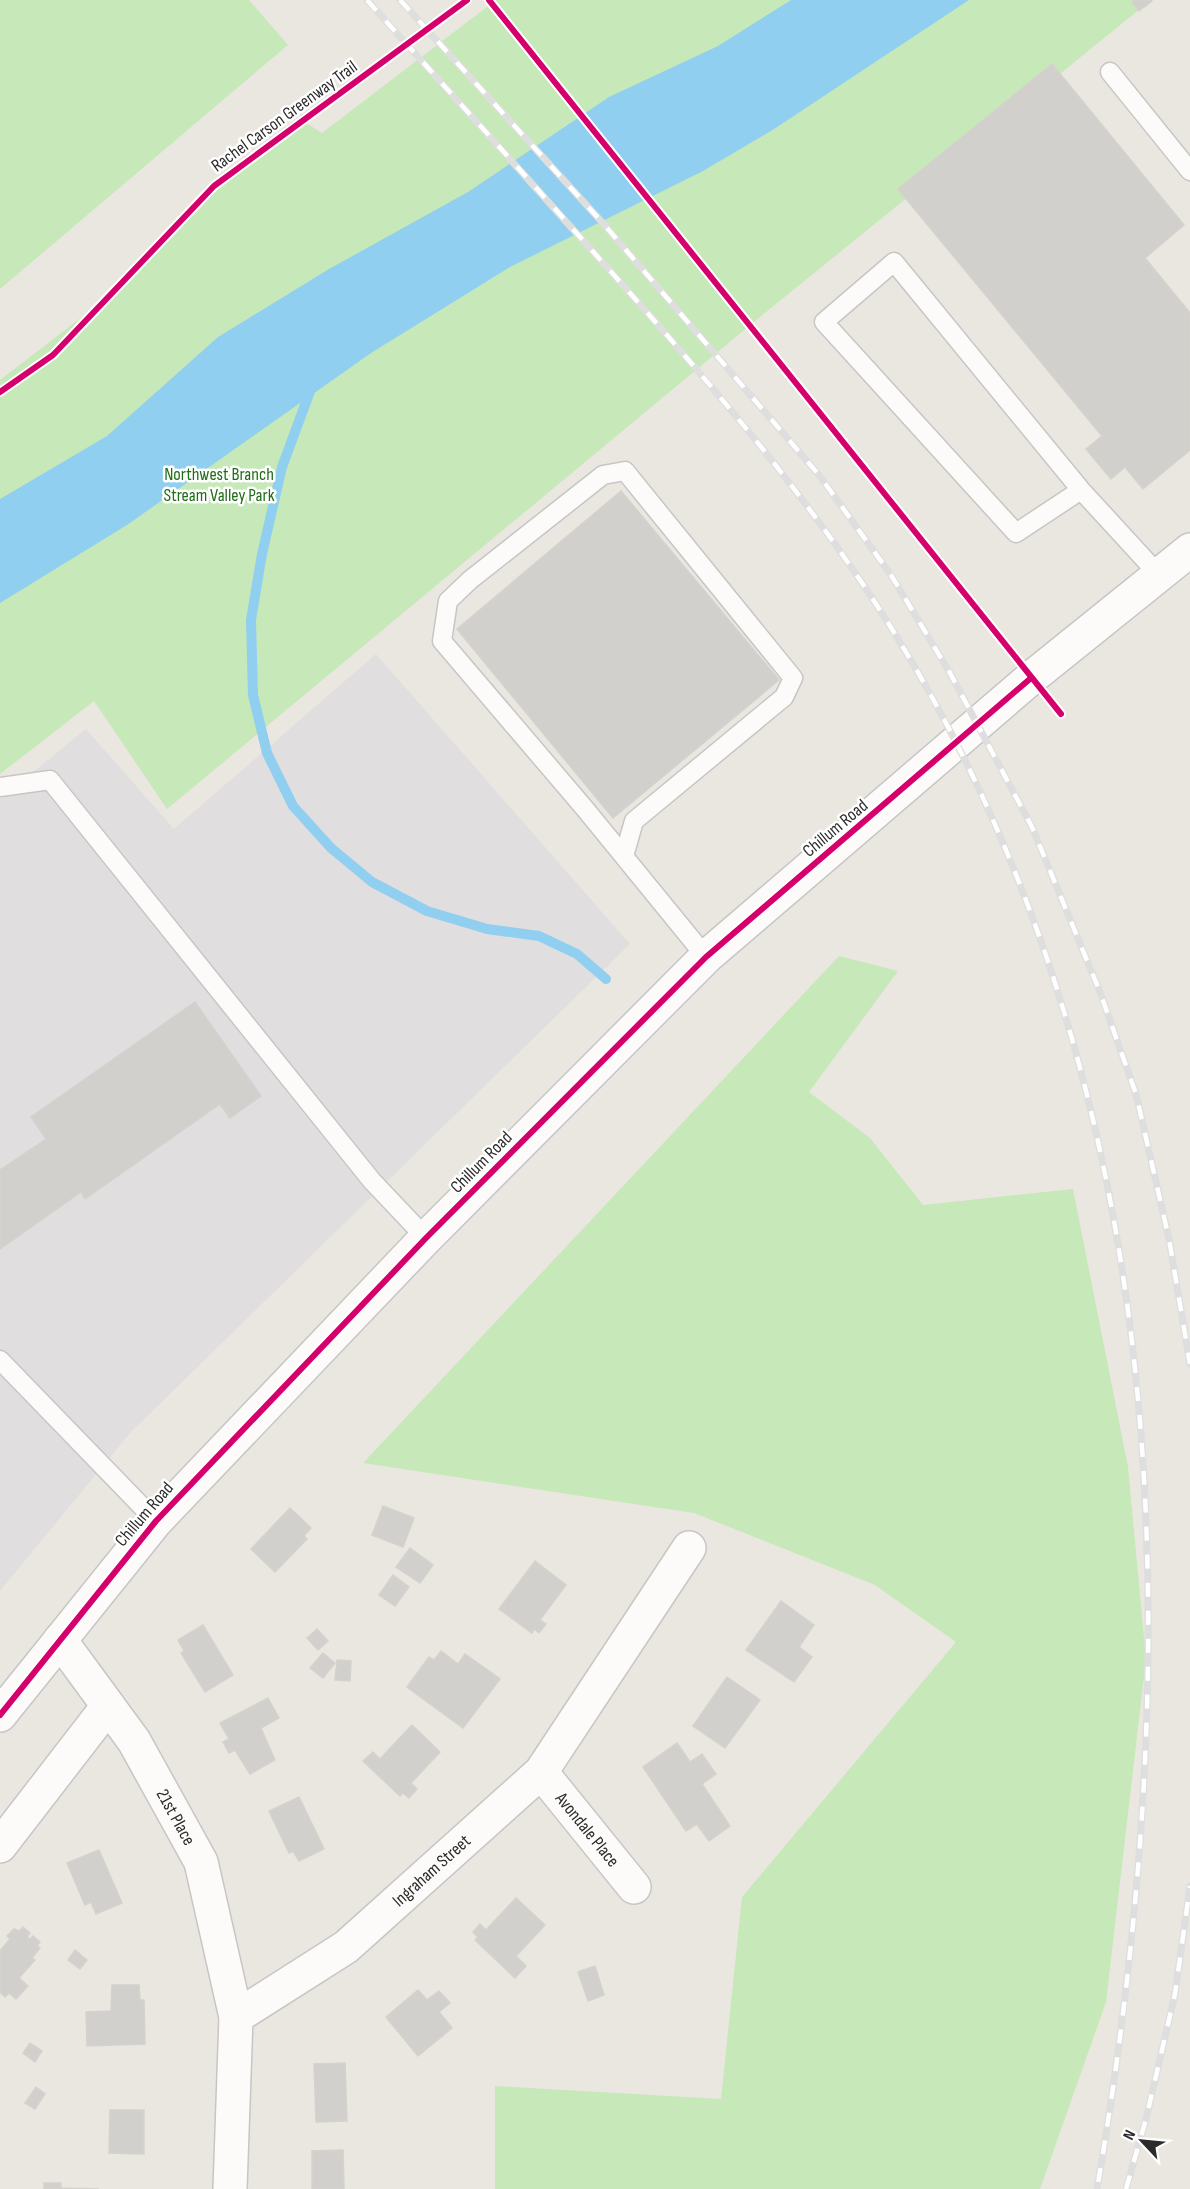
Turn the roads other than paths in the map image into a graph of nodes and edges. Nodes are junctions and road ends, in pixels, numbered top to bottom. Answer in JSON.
{"nodes":[{"id":1,"x":1110,"y":72,"type":"dead end"},
{"id":2,"x":1190,"y":171,"type":"edge"},
{"id":3,"x":1081,"y":490,"type":"junction"},
{"id":4,"x":1190,"y":550,"type":"edge"},
{"id":5,"x":1159,"y":575,"type":"junction"},
{"id":6,"x":0,"y":787,"type":"edge"},
{"id":7,"x":624,"y":856,"type":"junction"},
{"id":8,"x":706,"y":957,"type":"junction"},
{"id":9,"x":426,"y":1238,"type":"junction"},
{"id":10,"x":0,"y":1360,"type":"edge"},
{"id":11,"x":156,"y":1521,"type":"junction"},
{"id":12,"x":689,"y":1548,"type":"dead end"},
{"id":13,"x":60,"y":1640,"type":"junction"},
{"id":14,"x":108,"y":1706,"type":"junction"},
{"id":15,"x":0,"y":1715,"type":"edge"},
{"id":16,"x":541,"y":1772,"type":"junction"},
{"id":17,"x":0,"y":1846,"type":"edge"},
{"id":18,"x":634,"y":1887,"type":"dead end"},
{"id":19,"x":236,"y":2017,"type":"junction"},
{"id":20,"x":230,"y":2189,"type":"edge"}],
"edges":[{"from":1,"to":2,"type":"lane"},
{"from":3,"to":3,"type":"lane"},
{"from":3,"to":5,"type":"lane"},
{"from":4,"to":5,"type":"main road","name":"Chillum Road"},
{"from":5,"to":8,"type":"main road","name":"Chillum Road"},
{"from":6,"to":9,"type":"lane"},
{"from":7,"to":7,"type":"lane"},
{"from":7,"to":8,"type":"lane"},
{"from":8,"to":9,"type":"main road","name":"Chillum Road"},
{"from":9,"to":11,"type":"main road","name":"Chillum Road"},
{"from":10,"to":11,"type":"lane"},
{"from":11,"to":13,"type":"main road","name":"Chillum Road"},
{"from":12,"to":16,"type":"main road","name":"Ingraham Street"},
{"from":13,"to":14,"type":"main road","name":"21st Place"},
{"from":13,"to":15,"type":"main road","name":"Chillum Road"},
{"from":14,"to":17,"type":"main road"},
{"from":14,"to":19,"type":"main road","name":"21st Place"},
{"from":16,"to":18,"type":"main road","name":"Avondale Place"},
{"from":16,"to":19,"type":"main road","name":"Ingraham Street"},
{"from":19,"to":20,"type":"main road"}]}
